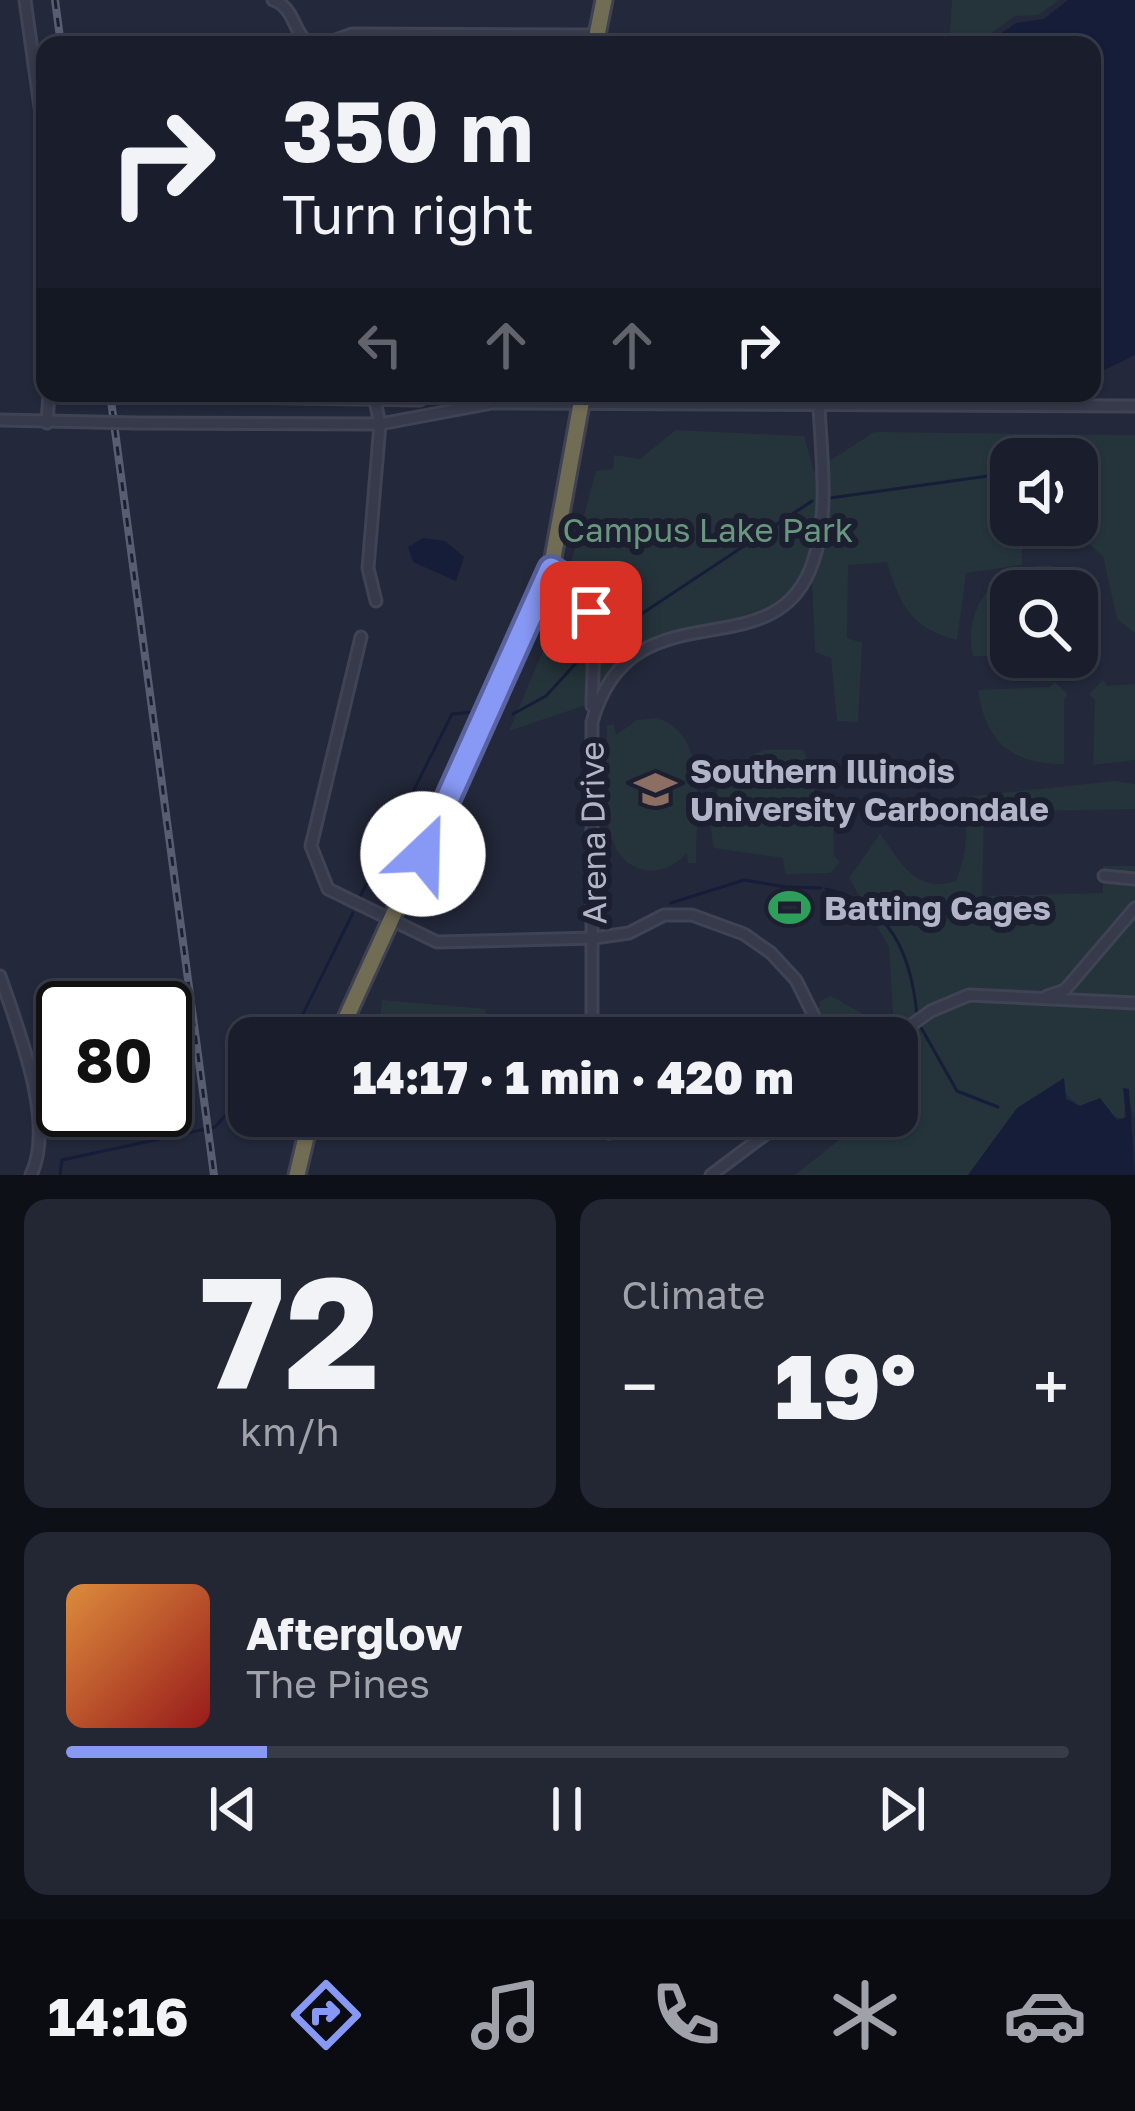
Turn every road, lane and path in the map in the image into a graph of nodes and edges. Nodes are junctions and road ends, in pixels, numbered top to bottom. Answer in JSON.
{"nodes":[{"id":1,"x":26,"y":0,"type":"edge"},
{"id":2,"x":273,"y":0,"type":"edge"},
{"id":3,"x":604,"y":0,"type":"edge"},
{"id":4,"x":300,"y":36,"type":"edge"},
{"id":5,"x":347,"y":36,"type":"edge"},
{"id":6,"x":433,"y":36,"type":"edge"},
{"id":7,"x":597,"y":36,"type":"edge"},
{"id":8,"x":36,"y":75,"type":"edge"},
{"id":9,"x":49,"y":402,"type":"edge"},
{"id":10,"x":375,"y":402,"type":"edge"},
{"id":11,"x":510,"y":402,"type":"edge"},
{"id":12,"x":582,"y":402,"type":"edge"},
{"id":13,"x":718,"y":402,"type":"edge"},
{"id":14,"x":819,"y":405,"type":"junction"},
{"id":15,"x":1135,"y":406,"type":"edge"},
{"id":16,"x":0,"y":420,"type":"edge"},
{"id":17,"x":47,"y":423,"type":"junction"},
{"id":18,"x":380,"y":424,"type":"junction"},
{"id":19,"x":551,"y":569,"type":"junction"},
{"id":20,"x":376,"y":601,"type":"dead end"},
{"id":21,"x":362,"y":637,"type":"dead end"},
{"id":22,"x":592,"y":722,"type":"junction"},
{"id":23,"x":1103,"y":876,"type":"dead end"},
{"id":24,"x":1135,"y":879,"type":"edge"},
{"id":25,"x":1135,"y":908,"type":"edge"},
{"id":26,"x":392,"y":924,"type":"junction"},
{"id":27,"x":594,"y":938,"type":"junction"},
{"id":28,"x":0,"y":976,"type":"edge"},
{"id":29,"x":1043,"y":997,"type":"junction"},
{"id":30,"x":1135,"y":1003,"type":"edge"},
{"id":31,"x":14,"y":1016,"type":"junction"},
{"id":32,"x":347,"y":1017,"type":"edge"},
{"id":33,"x":592,"y":1017,"type":"edge"},
{"id":34,"x":814,"y":1017,"type":"edge"},
{"id":35,"x":0,"y":1020,"type":"edge"},
{"id":36,"x":918,"y":1023,"type":"edge"},
{"id":37,"x":306,"y":1137,"type":"edge"},
{"id":38,"x":762,"y":1137,"type":"edge"},
{"id":39,"x":31,"y":1175,"type":"edge"},
{"id":40,"x":298,"y":1175,"type":"edge"},
{"id":41,"x":711,"y":1175,"type":"edge"}],
"edges":[{"from":1,"to":8,"type":"street"},
{"from":2,"to":4,"type":"street"},
{"from":3,"to":7,"type":"highway"},
{"from":5,"to":6,"type":"street"},
{"from":9,"to":17,"type":"street"},
{"from":10,"to":18,"type":"street"},
{"from":11,"to":18,"type":"street"},
{"from":12,"to":19,"type":"highway"},
{"from":13,"to":14,"type":"street"},
{"from":14,"to":15,"type":"street"},
{"from":14,"to":22,"type":"street","name":"Arena Drive"},
{"from":16,"to":17,"type":"street"},
{"from":17,"to":18,"type":"street","bridge":true},
{"from":18,"to":20,"type":"street"},
{"from":19,"to":22,"type":"street"},
{"from":19,"to":26,"type":"highway"},
{"from":21,"to":26,"type":"street"},
{"from":22,"to":27,"type":"street","name":"Arena Drive"},
{"from":23,"to":24,"type":"street"},
{"from":25,"to":29,"type":"street"},
{"from":26,"to":27,"type":"street"},
{"from":26,"to":32,"type":"highway"},
{"from":27,"to":33,"type":"street","name":"Arena Drive"},
{"from":27,"to":34,"type":"street"},
{"from":28,"to":31,"type":"street"},
{"from":29,"to":30,"type":"street"},
{"from":29,"to":36,"type":"street"},
{"from":31,"to":35,"type":"street"},
{"from":31,"to":39,"type":"street"},
{"from":37,"to":40,"type":"highway"},
{"from":38,"to":41,"type":"street"}]}
